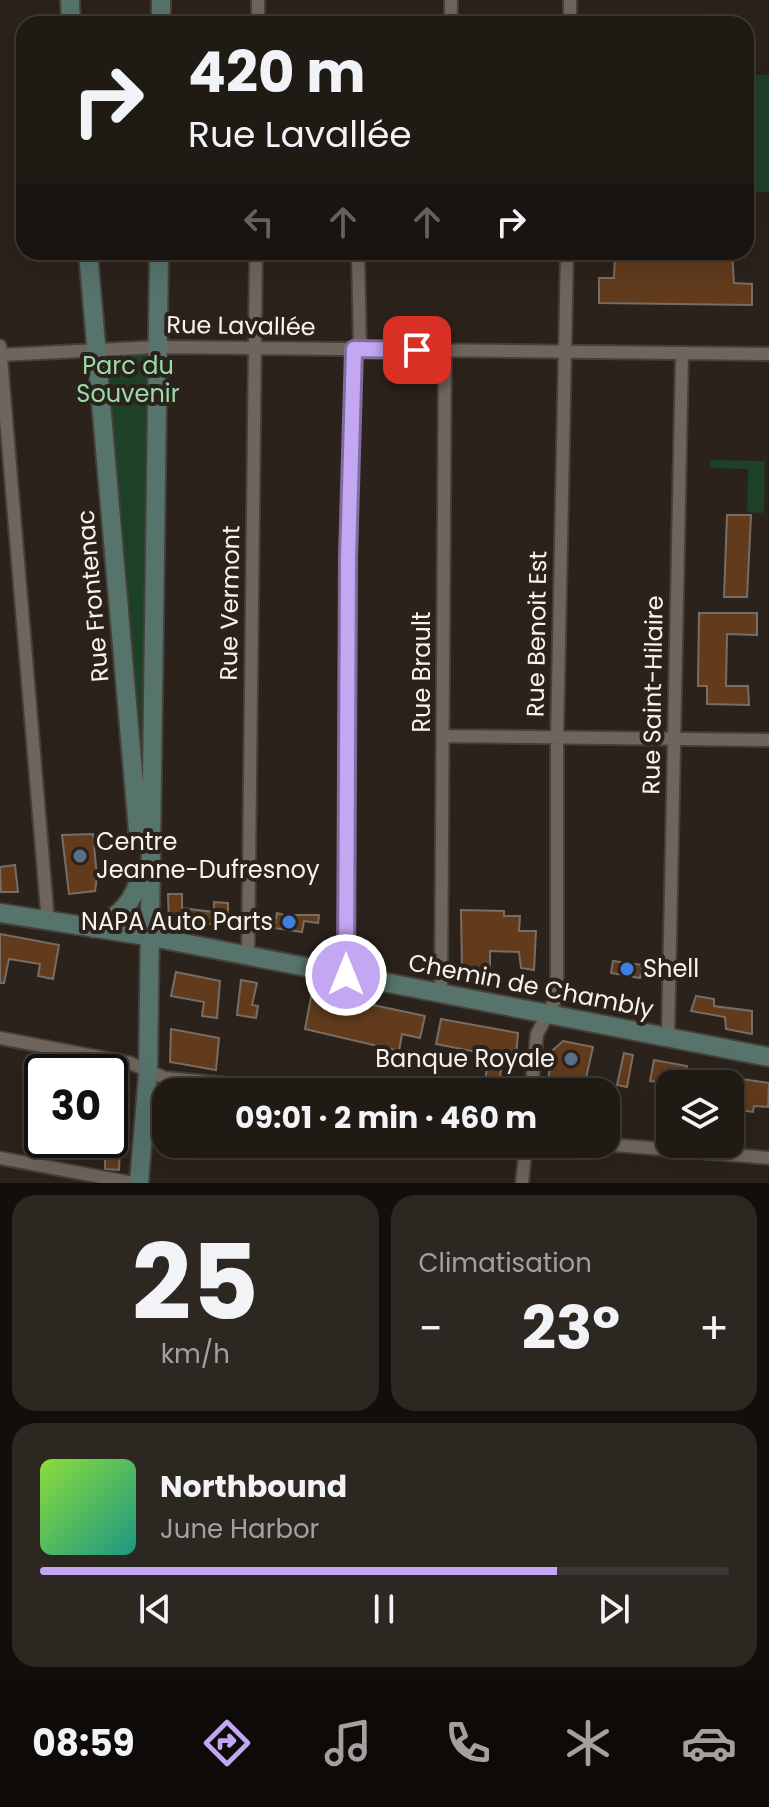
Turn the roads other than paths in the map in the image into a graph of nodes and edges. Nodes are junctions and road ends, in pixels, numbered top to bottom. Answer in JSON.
{"nodes":[{"id":1,"x":89,"y":260,"type":"edge"},
{"id":2,"x":159,"y":260,"type":"edge"},
{"id":3,"x":256,"y":260,"type":"edge"},
{"id":4,"x":358,"y":260,"type":"edge"},
{"id":5,"x":567,"y":260,"type":"edge"},
{"id":6,"x":0,"y":346,"type":"edge"},
{"id":7,"x":158,"y":347,"type":"junction"},
{"id":8,"x":256,"y":348,"type":"junction"},
{"id":9,"x":357,"y":349,"type":"junction"},
{"id":10,"x":95,"y":350,"type":"junction"},
{"id":11,"x":445,"y":350,"type":"junction"},
{"id":12,"x":566,"y":351,"type":"junction"},
{"id":13,"x":682,"y":353,"type":"junction"},
{"id":14,"x":769,"y":354,"type":"edge"},
{"id":15,"x":0,"y":355,"type":"edge"},
{"id":16,"x":443,"y":736,"type":"junction"},
{"id":17,"x":557,"y":738,"type":"junction"},
{"id":18,"x":674,"y":739,"type":"junction"},
{"id":19,"x":769,"y":740,"type":"edge"},
{"id":20,"x":141,"y":874,"type":"junction"},
{"id":21,"x":0,"y":913,"type":"edge"},
{"id":22,"x":48,"y":922,"type":"junction"},
{"id":23,"x":92,"y":928,"type":"junction"},
{"id":24,"x":147,"y":936,"type":"junction"},
{"id":25,"x":248,"y":956,"type":"junction"},
{"id":26,"x":346,"y":975,"type":"junction"},
{"id":27,"x":441,"y":993,"type":"junction"},
{"id":28,"x":548,"y":1014,"type":"junction"},
{"id":29,"x":668,"y":1037,"type":"junction"},
{"id":30,"x":0,"y":1038,"type":"edge"},
{"id":31,"x":769,"y":1057,"type":"edge"},
{"id":32,"x":148,"y":1074,"type":"junction"},
{"id":33,"x":185,"y":1078,"type":"edge"},
{"id":34,"x":532,"y":1078,"type":"edge"},
{"id":35,"x":620,"y":1146,"type":"edge"},
{"id":36,"x":0,"y":1158,"type":"edge"},
{"id":37,"x":525,"y":1158,"type":"edge"},
{"id":38,"x":769,"y":1158,"type":"edge"},
{"id":39,"x":133,"y":1183,"type":"edge"},
{"id":40,"x":139,"y":1183,"type":"edge"},
{"id":41,"x":522,"y":1183,"type":"edge"}],
"edges":[{"from":1,"to":10,"type":"main road","name":"Rue Frontenac"},
{"from":2,"to":7,"type":"main road"},
{"from":3,"to":8,"type":"street","name":"Rue Vermont"},
{"from":4,"to":9,"type":"street"},
{"from":5,"to":12,"type":"street","name":"Rue Benoit Est"},
{"from":6,"to":15,"type":"street"},
{"from":7,"to":8,"type":"street","name":"Rue Lavallée"},
{"from":7,"to":10,"type":"street","name":"Rue Lavallée"},
{"from":7,"to":24,"type":"main road"},
{"from":8,"to":9,"type":"street","name":"Rue Lavallée"},
{"from":8,"to":25,"type":"street","name":"Rue Vermont"},
{"from":9,"to":11,"type":"street","name":"Rue Lavallée"},
{"from":9,"to":26,"type":"street"},
{"from":10,"to":15,"type":"street","name":"Rue Lavallée"},
{"from":10,"to":20,"type":"main road","name":"Rue Frontenac"},
{"from":11,"to":12,"type":"street","name":"Rue Lavallée"},
{"from":11,"to":16,"type":"street","name":"Rue Brault"},
{"from":12,"to":13,"type":"street","name":"Rue Lavallée"},
{"from":12,"to":17,"type":"street","name":"Rue Benoit Est"},
{"from":13,"to":14,"type":"street","name":"Rue Lavallée"},
{"from":13,"to":18,"type":"street","name":"Rue Saint-Hilaire"},
{"from":15,"to":22,"type":"street"},
{"from":16,"to":17,"type":"street"},
{"from":16,"to":27,"type":"street","name":"Rue Brault"},
{"from":17,"to":18,"type":"street"},
{"from":17,"to":28,"type":"street","name":"Rue Benoit Est"},
{"from":18,"to":19,"type":"street"},
{"from":18,"to":29,"type":"street","name":"Rue Saint-Hilaire"},
{"from":20,"to":23,"type":"main road"},
{"from":20,"to":24,"type":"main road","name":"Rue Frontenac"},
{"from":21,"to":22,"type":"main road","name":"Chemin de Chambly"},
{"from":22,"to":23,"type":"main road","name":"Chemin de Chambly"},
{"from":23,"to":24,"type":"main road","name":"Chemin de Chambly"},
{"from":24,"to":25,"type":"main road","name":"Chemin de Chambly"},
{"from":24,"to":32,"type":"main road"},
{"from":25,"to":26,"type":"main road","name":"Chemin de Chambly"},
{"from":26,"to":27,"type":"main road","name":"Chemin de Chambly"},
{"from":27,"to":28,"type":"main road","name":"Chemin de Chambly"},
{"from":28,"to":29,"type":"main road","name":"Chemin de Chambly"},
{"from":28,"to":34,"type":"street","name":"Rue Benoit Est"},
{"from":29,"to":31,"type":"main road","name":"Chemin de Chambly"},
{"from":30,"to":32,"type":"street"},
{"from":32,"to":33,"type":"street"},
{"from":32,"to":40,"type":"main road"},
{"from":35,"to":38,"type":"street"},
{"from":36,"to":39,"type":"street"},
{"from":37,"to":41,"type":"street"}]}
